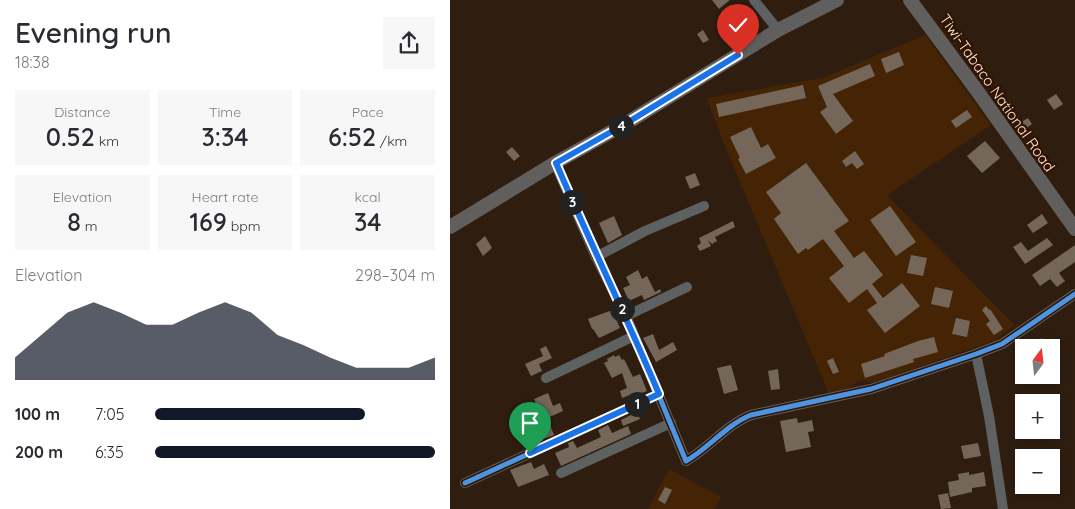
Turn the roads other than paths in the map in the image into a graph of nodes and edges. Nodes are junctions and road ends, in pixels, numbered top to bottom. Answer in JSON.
{"nodes":[{"id":1,"x":754,"y":0,"type":"edge"},
{"id":2,"x":836,"y":0,"type":"edge"},
{"id":3,"x":910,"y":0,"type":"edge"},
{"id":4,"x":778,"y":30,"type":"junction"},
{"id":5,"x":556,"y":163,"type":"junction"},
{"id":6,"x":704,"y":206,"type":"dead end"},
{"id":7,"x":450,"y":227,"type":"edge"},
{"id":8,"x":1075,"y":229,"type":"edge"},
{"id":9,"x":596,"y":257,"type":"junction"},
{"id":10,"x":687,"y":287,"type":"dead end"},
{"id":11,"x":1075,"y":294,"type":"edge"},
{"id":12,"x":626,"y":316,"type":"junction"},
{"id":13,"x":634,"y":336,"type":"junction"},
{"id":14,"x":976,"y":354,"type":"junction"},
{"id":15,"x":546,"y":378,"type":"dead end"},
{"id":16,"x":659,"y":394,"type":"junction"},
{"id":17,"x":671,"y":424,"type":"junction"},
{"id":18,"x":561,"y":473,"type":"dead end"},
{"id":19,"x":465,"y":483,"type":"dead end"},
{"id":20,"x":1003,"y":509,"type":"edge"}],
"edges":[{"from":1,"to":4,"type":"street"},
{"from":2,"to":4,"type":"main road"},
{"from":3,"to":8,"type":"main road","name":"Tiwi-Tabaco National Road"},
{"from":4,"to":5,"type":"main road"},
{"from":5,"to":7,"type":"main road"},
{"from":5,"to":9,"type":"street"},
{"from":6,"to":9,"type":"street"},
{"from":9,"to":12,"type":"street"},
{"from":10,"to":12,"type":"street"},
{"from":11,"to":14,"type":"street"},
{"from":12,"to":13,"type":"street"},
{"from":13,"to":15,"type":"street"},
{"from":13,"to":16,"type":"street"},
{"from":14,"to":17,"type":"street"},
{"from":14,"to":20,"type":"street"},
{"from":16,"to":17,"type":"street"},
{"from":16,"to":19,"type":"street"},
{"from":17,"to":18,"type":"street"}]}
